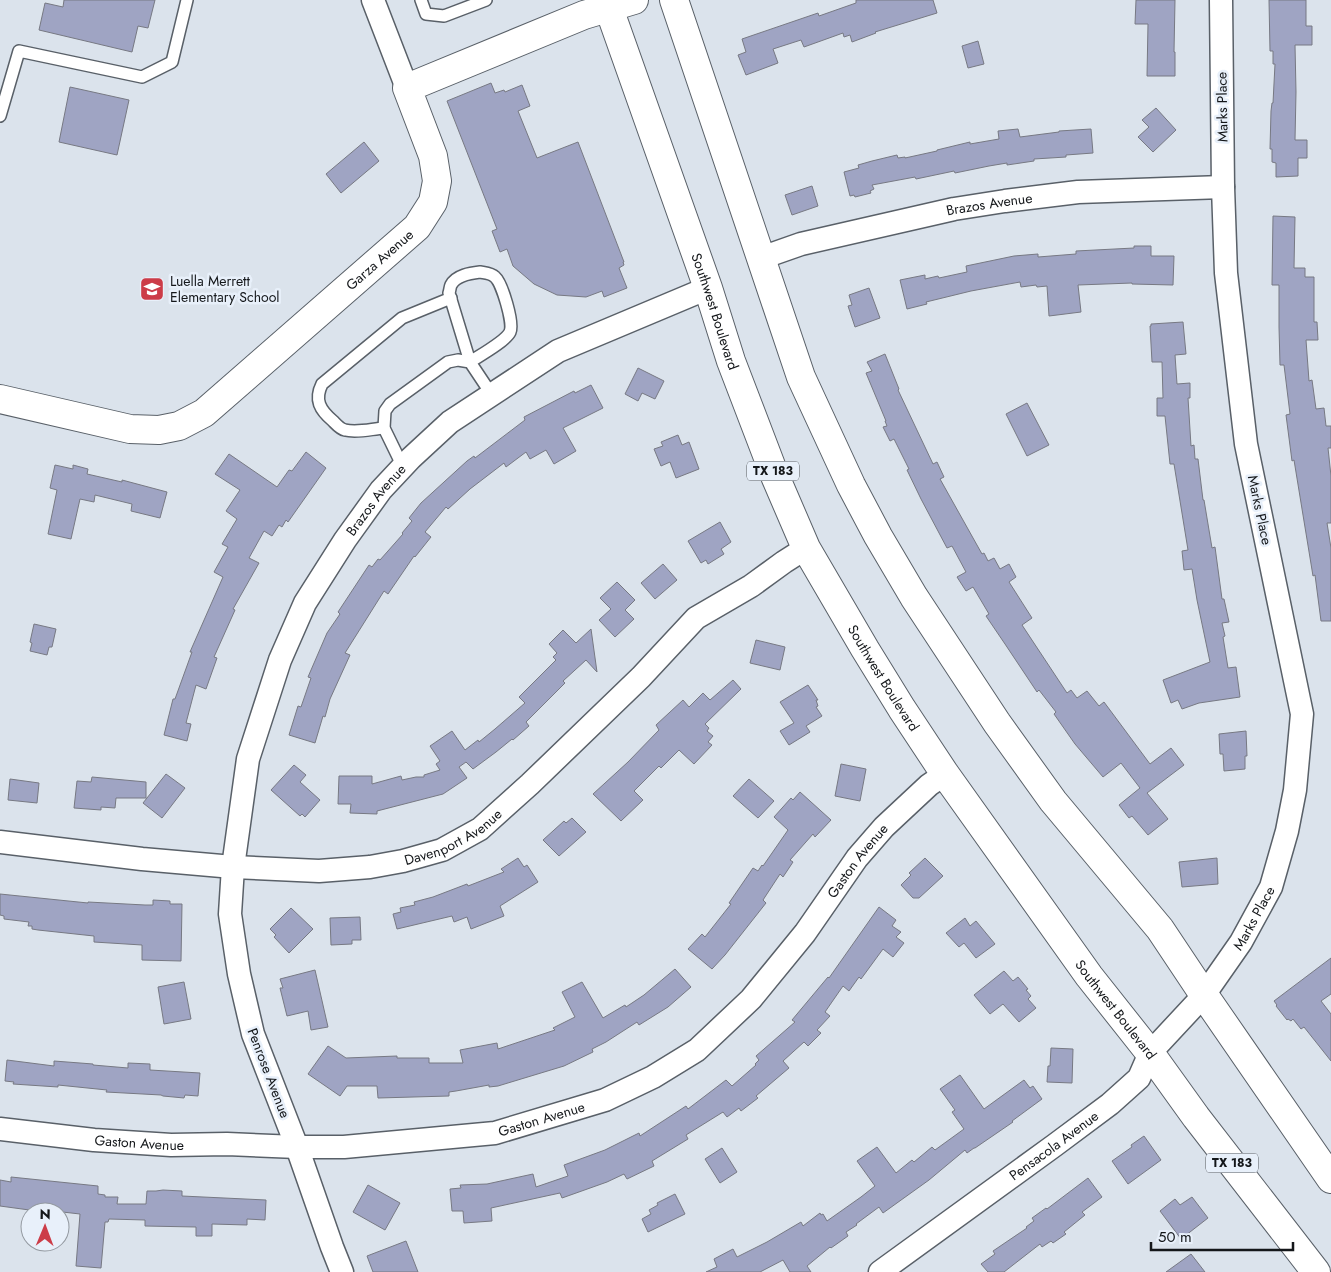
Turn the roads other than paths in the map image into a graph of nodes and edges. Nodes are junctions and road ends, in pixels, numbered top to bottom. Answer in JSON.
{"nodes":[{"id":1,"x":187,"y":0,"type":"edge"},
{"id":2,"x":373,"y":0,"type":"edge"},
{"id":3,"x":421,"y":0,"type":"edge"},
{"id":4,"x":486,"y":0,"type":"edge"},
{"id":5,"x":634,"y":0,"type":"edge"},
{"id":6,"x":674,"y":0,"type":"edge"},
{"id":7,"x":1221,"y":0,"type":"edge"},
{"id":8,"x":607,"y":4,"type":"edge"},
{"id":9,"x":407,"y":88,"type":"junction"},
{"id":10,"x":0,"y":116,"type":"edge"},
{"id":11,"x":1223,"y":187,"type":"junction"},
{"id":12,"x":761,"y":258,"type":"junction"},
{"id":13,"x":708,"y":288,"type":"junction"},
{"id":14,"x":451,"y":298,"type":"junction"},
{"id":15,"x":470,"y":362,"type":"junction"},
{"id":16,"x":492,"y":395,"type":"junction"},
{"id":17,"x":0,"y":399,"type":"edge"},
{"id":18,"x":384,"y":428,"type":"junction"},
{"id":19,"x":403,"y":467,"type":"junction"},
{"id":20,"x":806,"y":548,"type":"junction"},
{"id":21,"x":946,"y":774,"type":"junction"},
{"id":22,"x":0,"y":842,"type":"edge"},
{"id":23,"x":233,"y":867,"type":"junction"},
{"id":24,"x":1204,"y":995,"type":"junction"},
{"id":25,"x":1150,"y":1053,"type":"junction"},
{"id":26,"x":0,"y":1129,"type":"edge"},
{"id":27,"x":297,"y":1147,"type":"junction"},
{"id":28,"x":1331,"y":1179,"type":"edge"},
{"id":29,"x":1312,"y":1271,"type":"edge"},
{"id":30,"x":342,"y":1272,"type":"edge"},
{"id":31,"x":880,"y":1272,"type":"edge"}],
"edges":[{"from":1,"to":10,"type":"lane"},
{"from":2,"to":9,"type":"street"},
{"from":3,"to":4,"type":"lane"},
{"from":5,"to":8,"type":"main road"},
{"from":6,"to":12,"type":"main road"},
{"from":7,"to":11,"type":"street","name":"Marks Place"},
{"from":8,"to":9,"type":"main road"},
{"from":8,"to":13,"type":"main road","name":"Southwest Boulevard","number":"TX 183"},
{"from":9,"to":17,"type":"main road","name":"Garza Avenue"},
{"from":11,"to":12,"type":"street","name":"Brazos Avenue"},
{"from":11,"to":24,"type":"street","name":"Marks Place"},
{"from":12,"to":24,"type":"main road"},
{"from":13,"to":16,"type":"street","name":"Brazos Avenue"},
{"from":13,"to":20,"type":"main road","name":"Southwest Boulevard","number":"TX 183"},
{"from":14,"to":15,"type":"lane"},
{"from":14,"to":15,"type":"lane"},
{"from":14,"to":18,"type":"lane"},
{"from":15,"to":16,"type":"lane"},
{"from":15,"to":18,"type":"lane"},
{"from":16,"to":19,"type":"street","name":"Brazos Avenue"},
{"from":18,"to":19,"type":"lane"},
{"from":19,"to":23,"type":"street","name":"Brazos Avenue"},
{"from":20,"to":21,"type":"main road","name":"Southwest Boulevard","number":"TX 183"},
{"from":20,"to":23,"type":"street","name":"Davenport Avenue"},
{"from":21,"to":25,"type":"main road","name":"Southwest Boulevard","number":"TX 183"},
{"from":21,"to":27,"type":"street","name":"Gaston Avenue"},
{"from":22,"to":23,"type":"street","name":"Davenport Avenue"},
{"from":23,"to":27,"type":"street","name":"Penrose Avenue"},
{"from":24,"to":25,"type":"street","name":"Pensacola Avenue"},
{"from":24,"to":28,"type":"main road"},
{"from":25,"to":29,"type":"main road","name":"Southwest Boulevard","number":"TX 183"},
{"from":25,"to":31,"type":"street","name":"Pensacola Avenue"},
{"from":26,"to":27,"type":"street","name":"Gaston Avenue"},
{"from":27,"to":30,"type":"street","name":"Penrose Avenue"}]}
